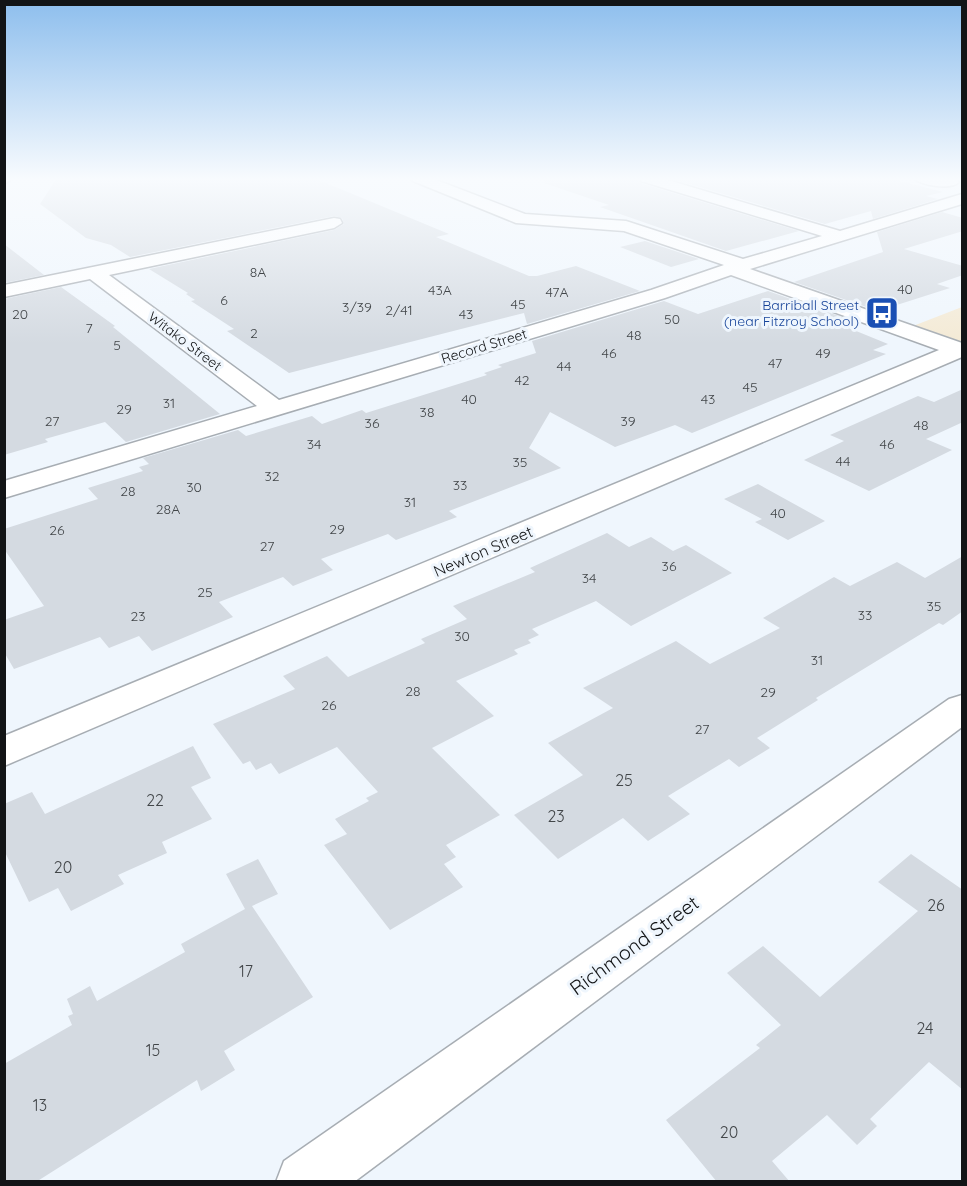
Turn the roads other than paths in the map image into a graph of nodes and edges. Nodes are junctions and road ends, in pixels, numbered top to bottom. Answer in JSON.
{"nodes":[{"id":1,"x":284,"y":233,"type":"edge"},
{"id":2,"x":646,"y":233,"type":"edge"},
{"id":3,"x":831,"y":233,"type":"edge"},
{"id":4,"x":849,"y":233,"type":"edge"},
{"id":5,"x":840,"y":236,"type":"junction"},
{"id":6,"x":737,"y":267,"type":"junction"},
{"id":7,"x":93,"y":273,"type":"junction"},
{"id":8,"x":4,"y":291,"type":"edge"},
{"id":9,"x":962,"y":350,"type":"edge"},
{"id":10,"x":276,"y":409,"type":"junction"},
{"id":11,"x":4,"y":490,"type":"edge"},
{"id":12,"x":963,"y":708,"type":"edge"},
{"id":13,"x":4,"y":752,"type":"edge"},
{"id":14,"x":305,"y":1182,"type":"edge"}],
"edges":[{"from":1,"to":7,"type":"street"},
{"from":2,"to":6,"type":"street"},
{"from":3,"to":5,"type":"street"},
{"from":4,"to":5,"type":"street","name":"Record Street"},
{"from":5,"to":6,"type":"street","name":"Record Street"},
{"from":6,"to":9,"type":"street"},
{"from":6,"to":10,"type":"street","name":"Record Street"},
{"from":7,"to":8,"type":"street"},
{"from":7,"to":10,"type":"street","name":"Witako Street"},
{"from":9,"to":13,"type":"street","name":"Newton Street"},
{"from":10,"to":11,"type":"street","name":"Record Street"},
{"from":12,"to":14,"type":"street","name":"Richmond Street"}]}
